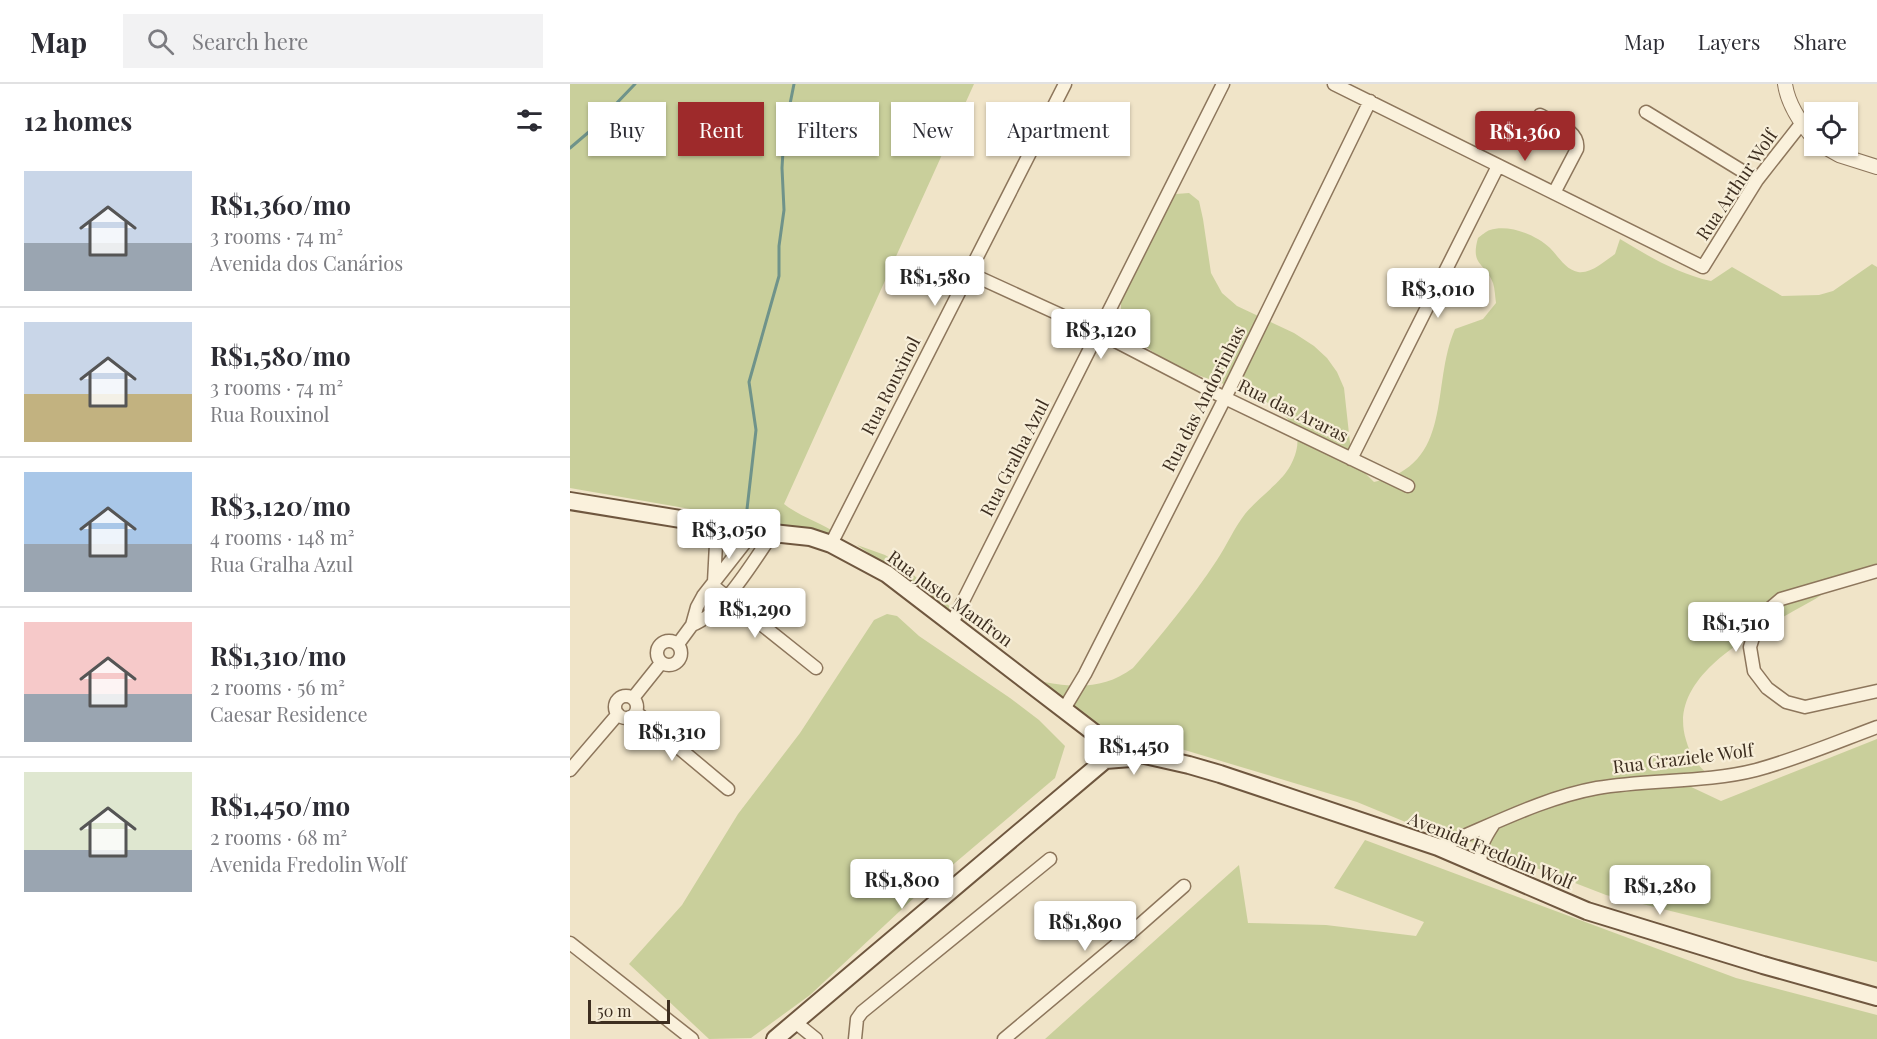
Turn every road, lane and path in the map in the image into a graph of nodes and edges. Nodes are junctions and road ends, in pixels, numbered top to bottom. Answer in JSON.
{"nodes":[{"id":1,"x":1065,"y":84,"type":"edge"},
{"id":2,"x":1223,"y":84,"type":"edge"},
{"id":3,"x":1334,"y":84,"type":"edge"},
{"id":4,"x":1785,"y":84,"type":"edge"},
{"id":5,"x":1370,"y":101,"type":"junction"},
{"id":6,"x":1646,"y":112,"type":"dead end"},
{"id":7,"x":1540,"y":115,"type":"dead end"},
{"id":8,"x":1801,"y":124,"type":"junction"},
{"id":9,"x":1804,"y":127,"type":"edge"},
{"id":10,"x":1842,"y":156,"type":"edge"},
{"id":11,"x":1498,"y":166,"type":"junction"},
{"id":12,"x":1877,"y":167,"type":"edge"},
{"id":13,"x":1757,"y":180,"type":"junction"},
{"id":14,"x":1554,"y":194,"type":"junction"},
{"id":15,"x":969,"y":273,"type":"junction"},
{"id":16,"x":1098,"y":332,"type":"junction"},
{"id":17,"x":1225,"y":398,"type":"junction"},
{"id":18,"x":1351,"y":459,"type":"junction"},
{"id":19,"x":1408,"y":486,"type":"dead end"},
{"id":20,"x":570,"y":501,"type":"edge"},
{"id":21,"x":717,"y":525,"type":"junction"},
{"id":22,"x":754,"y":531,"type":"junction"},
{"id":23,"x":773,"y":533,"type":"junction"},
{"id":24,"x":831,"y":544,"type":"junction"},
{"id":25,"x":1877,"y":571,"type":"edge"},
{"id":26,"x":713,"y":584,"type":"junction"},
{"id":27,"x":726,"y":597,"type":"junction"},
{"id":28,"x":952,"y":623,"type":"junction"},
{"id":29,"x":692,"y":625,"type":"junction"},
{"id":30,"x":816,"y":668,"type":"dead end"},
{"id":31,"x":1877,"y":691,"type":"edge"},
{"id":32,"x":633,"y":699,"type":"junction"},
{"id":33,"x":1064,"y":709,"type":"junction"},
{"id":34,"x":636,"y":712,"type":"junction"},
{"id":35,"x":618,"y":714,"type":"junction"},
{"id":36,"x":1877,"y":727,"type":"edge"},
{"id":37,"x":1104,"y":752,"type":"junction"},
{"id":38,"x":570,"y":770,"type":"edge"},
{"id":39,"x":728,"y":789,"type":"dead end"},
{"id":40,"x":1494,"y":824,"type":"junction"},
{"id":41,"x":1438,"y":847,"type":"junction"},
{"id":42,"x":1050,"y":859,"type":"dead end"},
{"id":43,"x":1481,"y":864,"type":"junction"},
{"id":44,"x":1184,"y":886,"type":"dead end"},
{"id":45,"x":570,"y":943,"type":"edge"},
{"id":46,"x":1877,"y":997,"type":"edge"},
{"id":47,"x":795,"y":1022,"type":"junction"},
{"id":48,"x":692,"y":1039,"type":"edge"},
{"id":49,"x":776,"y":1039,"type":"edge"},
{"id":50,"x":816,"y":1039,"type":"edge"},
{"id":51,"x":855,"y":1039,"type":"edge"},
{"id":52,"x":1004,"y":1039,"type":"edge"}],
"edges":[{"from":1,"to":15,"type":"street","name":"Rua Rouxinol"},
{"from":2,"to":16,"type":"street","name":"Rua Gralha Azul"},
{"from":3,"to":5,"type":"street"},
{"from":4,"to":8,"type":"street"},
{"from":5,"to":11,"type":"street"},
{"from":5,"to":17,"type":"street","name":"Rua das Andorinhas"},
{"from":6,"to":13,"type":"street"},
{"from":7,"to":14,"type":"street"},
{"from":8,"to":9,"type":"street"},
{"from":8,"to":13,"type":"street","name":"Rua Arthur Wolf"},
{"from":10,"to":12,"type":"street"},
{"from":11,"to":14,"type":"street"},
{"from":11,"to":18,"type":"street"},
{"from":13,"to":14,"type":"street","name":"Rua Arthur Wolf"},
{"from":15,"to":16,"type":"street","name":"Rua das Araras"},
{"from":15,"to":24,"type":"street","name":"Rua Rouxinol"},
{"from":16,"to":17,"type":"street","name":"Rua das Araras"},
{"from":16,"to":28,"type":"street","name":"Rua Gralha Azul"},
{"from":17,"to":18,"type":"street","name":"Rua das Araras"},
{"from":17,"to":33,"type":"street","name":"Rua das Andorinhas"},
{"from":18,"to":19,"type":"street","name":"Rua das Araras"},
{"from":20,"to":21,"type":"main road","name":"Rua Justo Manfron"},
{"from":21,"to":22,"type":"main road","name":"Rua Justo Manfron"},
{"from":21,"to":26,"type":"street"},
{"from":22,"to":23,"type":"main road","name":"Rua Justo Manfron"},
{"from":22,"to":26,"type":"street"},
{"from":23,"to":24,"type":"main road","name":"Rua Justo Manfron"},
{"from":23,"to":27,"type":"street"},
{"from":24,"to":28,"type":"main road","name":"Rua Justo Manfron"},
{"from":25,"to":31,"type":"street"},
{"from":26,"to":27,"type":"street"},
{"from":26,"to":29,"type":"street"},
{"from":27,"to":29,"type":"street"},
{"from":27,"to":30,"type":"street"},
{"from":28,"to":33,"type":"main road","name":"Rua Justo Manfron"},
{"from":29,"to":32,"type":"street"},
{"from":32,"to":34,"type":"street"},
{"from":32,"to":35,"type":"street"},
{"from":33,"to":37,"type":"main road","name":"Rua Justo Manfron"},
{"from":34,"to":35,"type":"street"},
{"from":34,"to":39,"type":"street"},
{"from":35,"to":38,"type":"street"},
{"from":36,"to":40,"type":"street","name":"Rua Graziele Wolf"},
{"from":37,"to":41,"type":"main road","name":"Avenida Fredolin Wolf"},
{"from":37,"to":47,"type":"main road"},
{"from":40,"to":41,"type":"street","name":"Rua Graziele Wolf"},
{"from":40,"to":43,"type":"street"},
{"from":41,"to":43,"type":"main road","name":"Avenida Fredolin Wolf"},
{"from":42,"to":51,"type":"street"},
{"from":43,"to":46,"type":"main road","name":"Avenida Fredolin Wolf"},
{"from":44,"to":52,"type":"street"},
{"from":45,"to":48,"type":"street"},
{"from":47,"to":49,"type":"main road"},
{"from":47,"to":50,"type":"street"}]}
